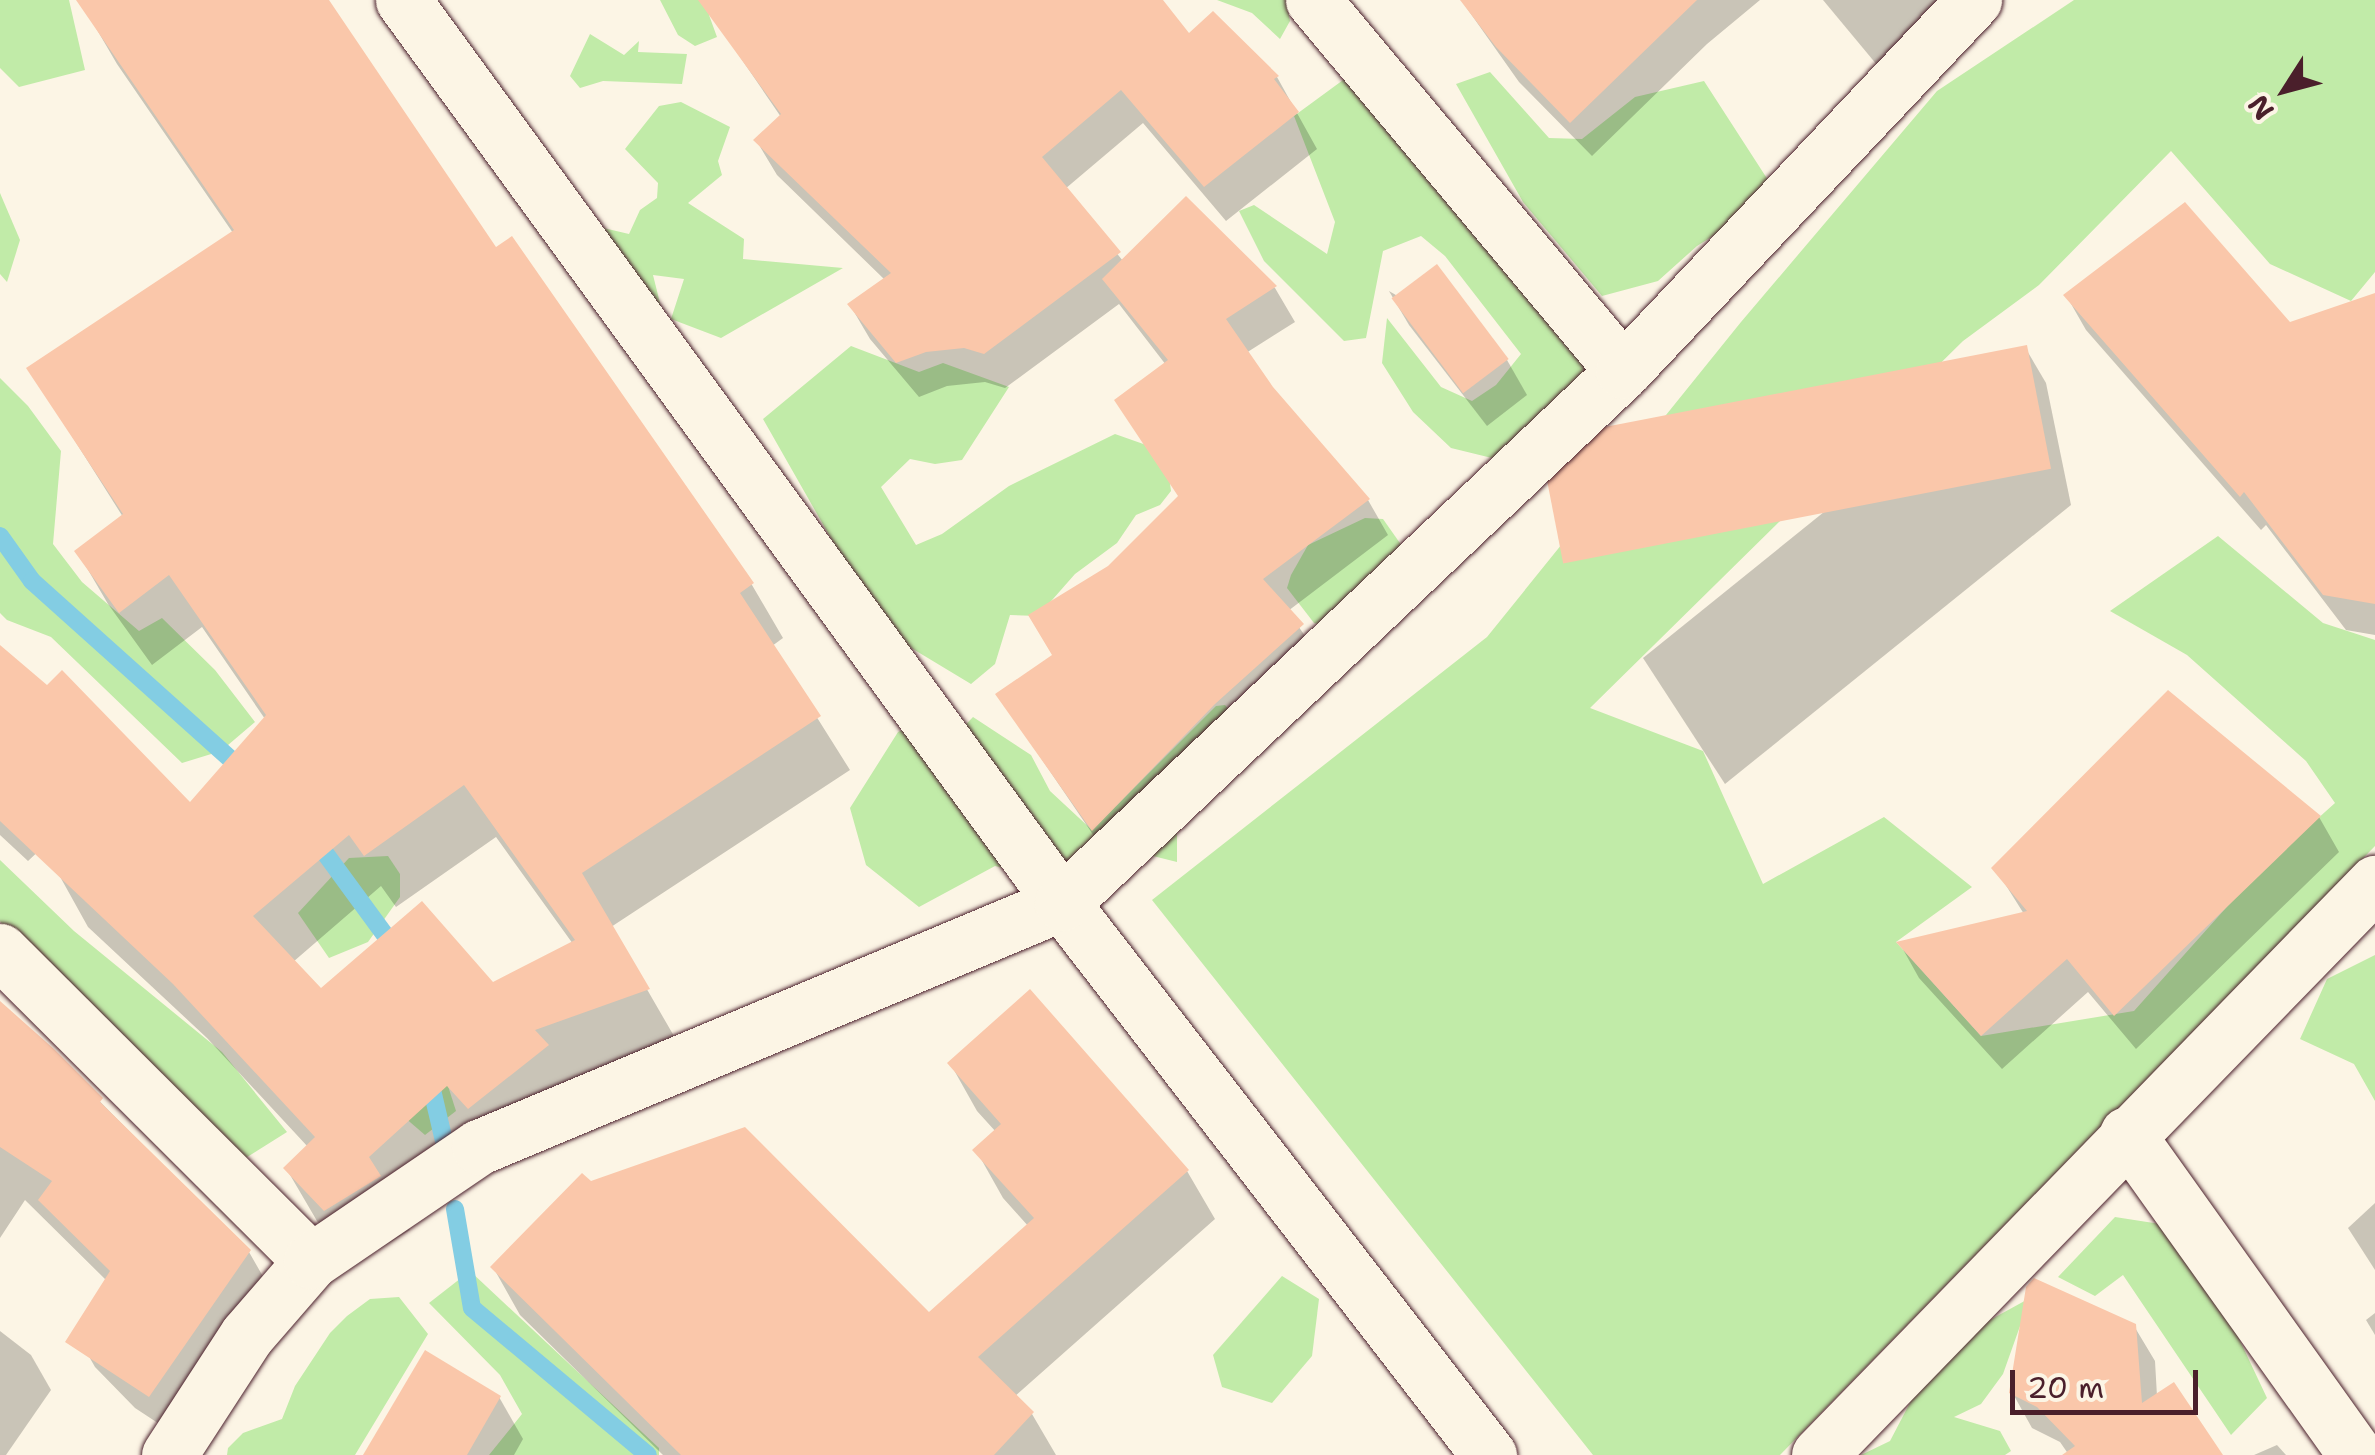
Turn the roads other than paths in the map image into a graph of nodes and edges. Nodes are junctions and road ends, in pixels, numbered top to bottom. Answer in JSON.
{"nodes":[{"id":1,"x":402,"y":0,"type":"edge"},
{"id":2,"x":1313,"y":0,"type":"edge"},
{"id":3,"x":1974,"y":0,"type":"edge"},
{"id":4,"x":1623,"y":372,"type":"junction"},
{"id":5,"x":2375,"y":883,"type":"edge"},
{"id":6,"x":1062,"y":903,"type":"junction"},
{"id":7,"x":0,"y":951,"type":"edge"},
{"id":8,"x":2127,"y":1134,"type":"junction"},
{"id":9,"x":311,"y":1261,"type":"junction"},
{"id":10,"x":169,"y":1455,"type":"edge"},
{"id":11,"x":1489,"y":1455,"type":"edge"},
{"id":12,"x":1820,"y":1455,"type":"edge"},
{"id":13,"x":2356,"y":1455,"type":"edge"}],
"edges":[{"from":1,"to":6,"type":"street"},
{"from":2,"to":4,"type":"street"},
{"from":3,"to":4,"type":"street"},
{"from":4,"to":6,"type":"street"},
{"from":5,"to":8,"type":"street"},
{"from":6,"to":9,"type":"street"},
{"from":6,"to":11,"type":"street"},
{"from":7,"to":9,"type":"street"},
{"from":8,"to":12,"type":"street"},
{"from":8,"to":13,"type":"street"},
{"from":9,"to":10,"type":"street"}]}
